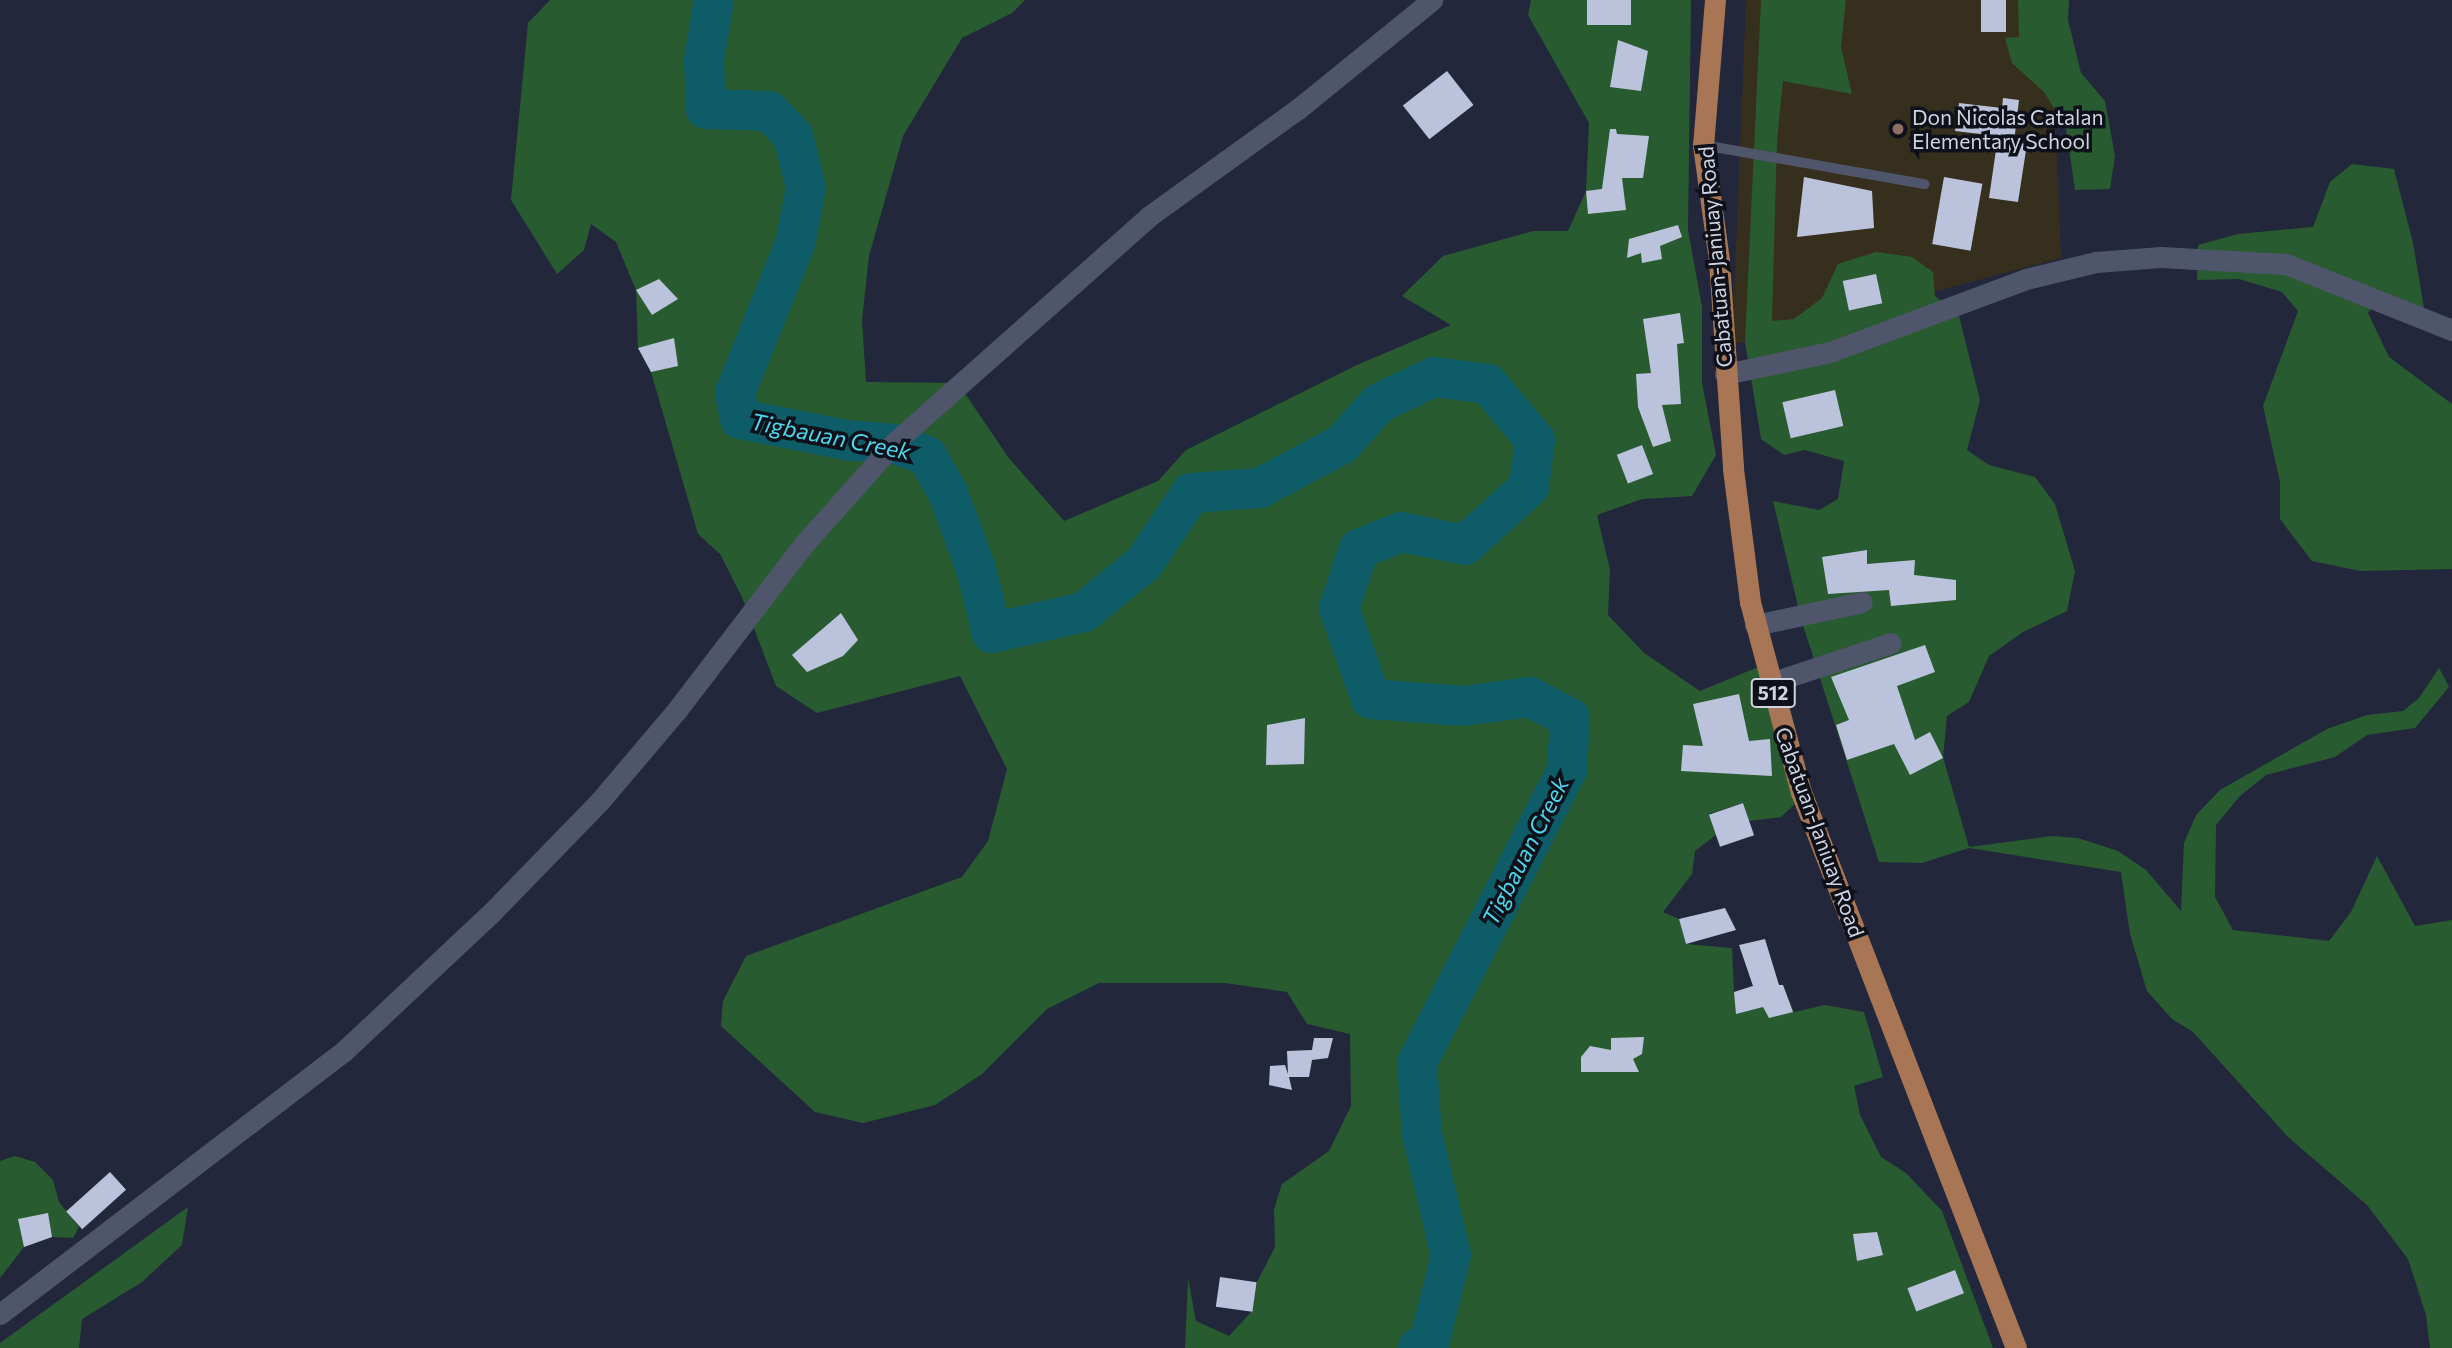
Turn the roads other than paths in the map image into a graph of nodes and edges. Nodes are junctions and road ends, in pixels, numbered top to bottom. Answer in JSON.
{"nodes":[{"id":1,"x":1432,"y":0,"type":"edge"},
{"id":2,"x":1715,"y":0,"type":"edge"},
{"id":3,"x":1703,"y":145,"type":"junction"},
{"id":4,"x":1925,"y":184,"type":"dead end"},
{"id":5,"x":2452,"y":330,"type":"edge"},
{"id":6,"x":1725,"y":374,"type":"junction"},
{"id":7,"x":1862,"y":602,"type":"dead end"},
{"id":8,"x":1755,"y":625,"type":"junction"},
{"id":9,"x":1891,"y":643,"type":"dead end"},
{"id":10,"x":1770,"y":683,"type":"junction"},
{"id":11,"x":0,"y":1314,"type":"edge"},
{"id":12,"x":2016,"y":1348,"type":"edge"}],
"edges":[{"from":1,"to":11,"type":"street"},
{"from":2,"to":3,"type":"main road","name":"Cabatuan-Janiuay Road","number":"512"},
{"from":3,"to":4,"type":"lane"},
{"from":3,"to":6,"type":"main road","name":"Cabatuan-Janiuay Road","number":"512"},
{"from":5,"to":6,"type":"street"},
{"from":6,"to":8,"type":"main road","name":"Cabatuan-Janiuay Road","number":"512"},
{"from":7,"to":8,"type":"street"},
{"from":8,"to":10,"type":"main road","name":"Cabatuan-Janiuay Road","number":"512"},
{"from":9,"to":10,"type":"street"},
{"from":10,"to":12,"type":"main road","name":"Cabatuan-Janiuay Road","number":"512"}]}
